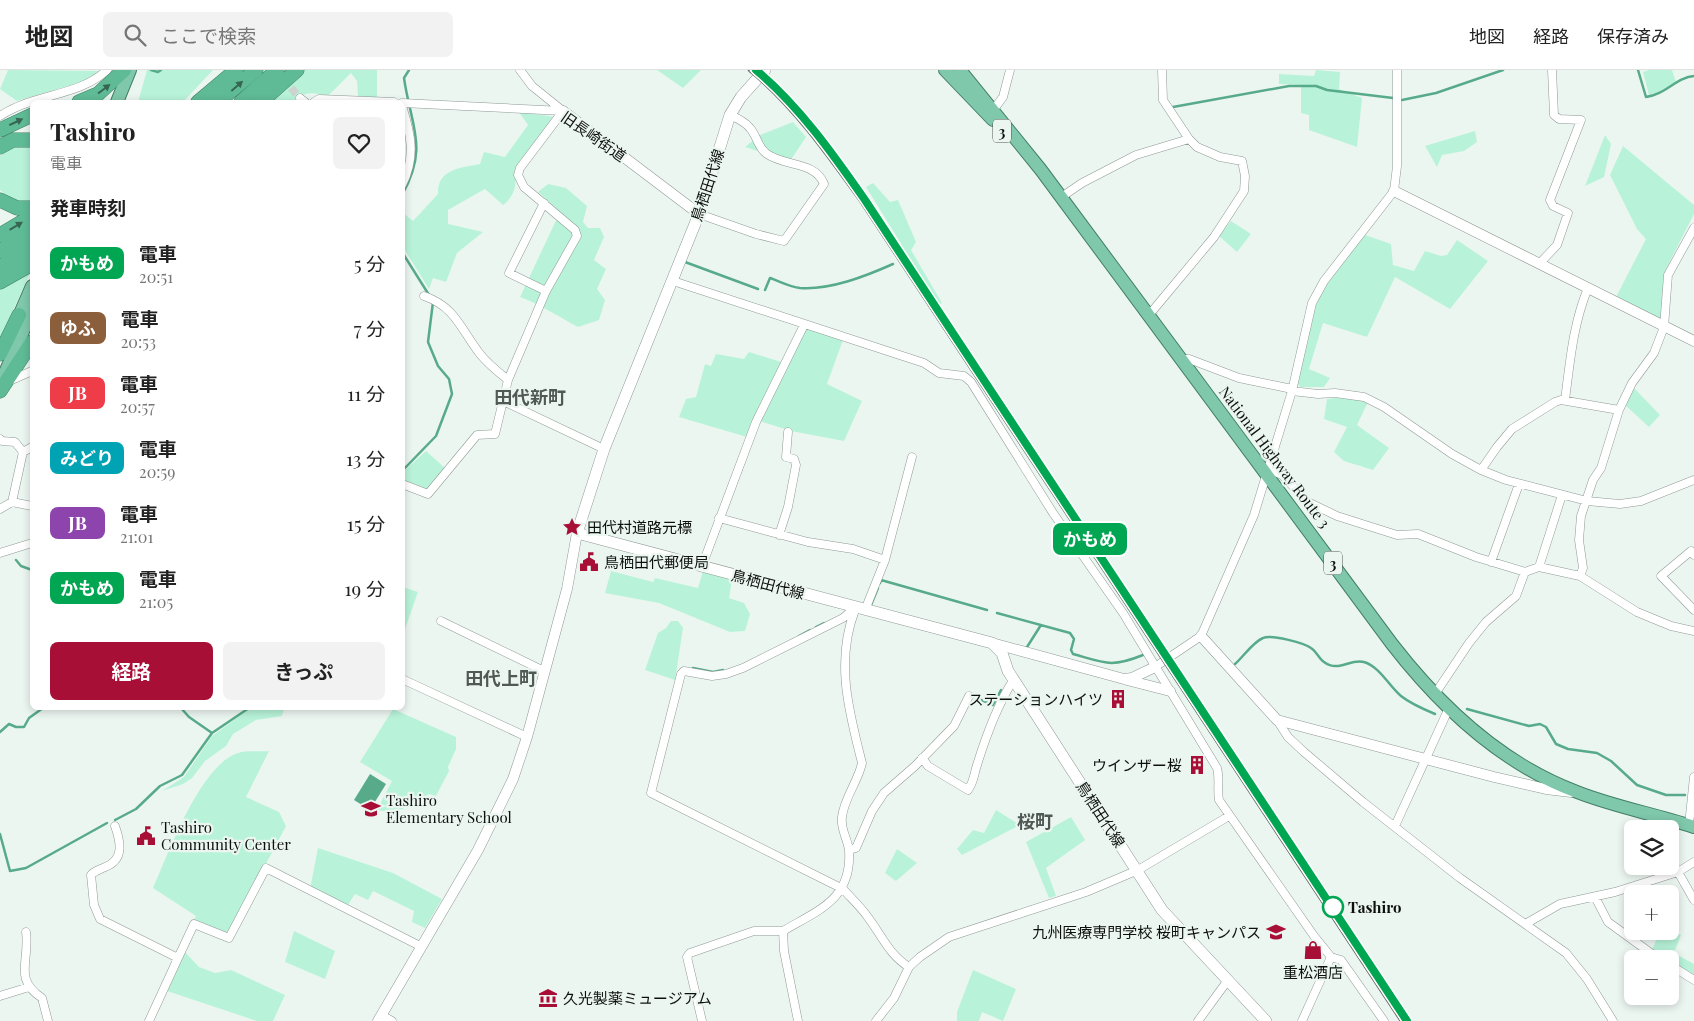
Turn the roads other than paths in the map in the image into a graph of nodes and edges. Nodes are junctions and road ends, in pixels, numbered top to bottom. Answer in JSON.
{"nodes":[{"id":1,"x":108,"y":70,"type":"edge"},
{"id":2,"x":124,"y":70,"type":"edge"},
{"id":3,"x":130,"y":70,"type":"edge"},
{"id":4,"x":137,"y":70,"type":"edge"},
{"id":5,"x":222,"y":70,"type":"edge"},
{"id":6,"x":236,"y":70,"type":"edge"},
{"id":7,"x":256,"y":70,"type":"edge"},
{"id":8,"x":277,"y":70,"type":"edge"},
{"id":9,"x":297,"y":70,"type":"edge"},
{"id":10,"x":520,"y":70,"type":"edge"},
{"id":11,"x":764,"y":70,"type":"edge"},
{"id":12,"x":946,"y":70,"type":"edge"},
{"id":13,"x":960,"y":70,"type":"edge"},
{"id":14,"x":1010,"y":70,"type":"edge"},
{"id":15,"x":1162,"y":70,"type":"edge"},
{"id":16,"x":1397,"y":70,"type":"edge"},
{"id":17,"x":1552,"y":70,"type":"edge"},
{"id":18,"x":33,"y":100,"type":"edge"},
{"id":19,"x":83,"y":100,"type":"edge"},
{"id":20,"x":118,"y":100,"type":"edge"},
{"id":21,"x":128,"y":100,"type":"edge"},
{"id":22,"x":194,"y":100,"type":"edge"},
{"id":23,"x":200,"y":100,"type":"edge"},
{"id":24,"x":220,"y":100,"type":"edge"},
{"id":25,"x":243,"y":100,"type":"edge"},
{"id":26,"x":264,"y":100,"type":"edge"},
{"id":27,"x":30,"y":101,"type":"edge"},
{"id":28,"x":405,"y":104,"type":"edge"},
{"id":29,"x":994,"y":109,"type":"junction"},
{"id":30,"x":563,"y":111,"type":"junction"},
{"id":31,"x":405,"y":115,"type":"edge"},
{"id":32,"x":730,"y":115,"type":"junction"},
{"id":33,"x":0,"y":116,"type":"edge"},
{"id":34,"x":30,"y":116,"type":"edge"},
{"id":35,"x":0,"y":130,"type":"edge"},
{"id":36,"x":1189,"y":139,"type":"junction"},
{"id":37,"x":30,"y":140,"type":"edge"},
{"id":38,"x":0,"y":146,"type":"edge"},
{"id":39,"x":405,"y":178,"type":"edge"},
{"id":40,"x":1394,"y":192,"type":"junction"},
{"id":41,"x":1058,"y":196,"type":"junction"},
{"id":42,"x":0,"y":200,"type":"edge"},
{"id":43,"x":544,"y":203,"type":"junction"},
{"id":44,"x":30,"y":208,"type":"edge"},
{"id":45,"x":699,"y":214,"type":"junction"},
{"id":46,"x":30,"y":217,"type":"edge"},
{"id":47,"x":1694,"y":228,"type":"edge"},
{"id":48,"x":30,"y":233,"type":"edge"},
{"id":49,"x":0,"y":235,"type":"edge"},
{"id":50,"x":30,"y":249,"type":"edge"},
{"id":51,"x":0,"y":250,"type":"edge"},
{"id":52,"x":1539,"y":264,"type":"junction"},
{"id":53,"x":0,"y":266,"type":"edge"},
{"id":54,"x":30,"y":266,"type":"edge"},
{"id":55,"x":673,"y":281,"type":"junction"},
{"id":56,"x":0,"y":282,"type":"edge"},
{"id":57,"x":1588,"y":288,"type":"junction"},
{"id":58,"x":546,"y":291,"type":"junction"},
{"id":59,"x":30,"y":295,"type":"edge"},
{"id":60,"x":424,"y":296,"type":"dead end"},
{"id":61,"x":26,"y":313,"type":"edge"},
{"id":62,"x":1149,"y":315,"type":"junction"},
{"id":63,"x":804,"y":325,"type":"junction"},
{"id":64,"x":1664,"y":326,"type":"junction"},
{"id":65,"x":1694,"y":341,"type":"edge"},
{"id":66,"x":30,"y":345,"type":"edge"},
{"id":67,"x":0,"y":354,"type":"edge"},
{"id":68,"x":1181,"y":359,"type":"junction"},
{"id":69,"x":0,"y":363,"type":"edge"},
{"id":70,"x":30,"y":372,"type":"edge"},
{"id":71,"x":508,"y":380,"type":"junction"},
{"id":72,"x":2,"y":386,"type":"edge"},
{"id":73,"x":1292,"y":390,"type":"junction"},
{"id":74,"x":1565,"y":400,"type":"junction"},
{"id":75,"x":503,"y":401,"type":"junction"},
{"id":76,"x":1619,"y":410,"type":"junction"},
{"id":77,"x":788,"y":432,"type":"dead end"},
{"id":78,"x":0,"y":439,"type":"edge"},
{"id":79,"x":30,"y":448,"type":"edge"},
{"id":80,"x":604,"y":449,"type":"junction"},
{"id":81,"x":23,"y":452,"type":"junction"},
{"id":82,"x":912,"y":457,"type":"dead end"},
{"id":83,"x":1481,"y":470,"type":"junction"},
{"id":84,"x":1266,"y":474,"type":"junction"},
{"id":85,"x":1694,"y":480,"type":"edge"},
{"id":86,"x":1519,"y":484,"type":"junction"},
{"id":87,"x":405,"y":485,"type":"edge"},
{"id":88,"x":1562,"y":495,"type":"junction"},
{"id":89,"x":1587,"y":501,"type":"junction"},
{"id":90,"x":12,"y":502,"type":"junction"},
{"id":91,"x":30,"y":506,"type":"edge"},
{"id":92,"x":0,"y":509,"type":"edge"},
{"id":93,"x":719,"y":518,"type":"junction"},
{"id":94,"x":577,"y":533,"type":"junction"},
{"id":95,"x":779,"y":535,"type":"junction"},
{"id":96,"x":30,"y":544,"type":"edge"},
{"id":97,"x":0,"y":553,"type":"edge"},
{"id":98,"x":1694,"y":555,"type":"edge"},
{"id":99,"x":885,"y":560,"type":"junction"},
{"id":100,"x":1491,"y":562,"type":"junction"},
{"id":101,"x":702,"y":566,"type":"junction"},
{"id":102,"x":1539,"y":567,"type":"junction"},
{"id":103,"x":1525,"y":572,"type":"junction"},
{"id":104,"x":1580,"y":576,"type":"junction"},
{"id":105,"x":860,"y":609,"type":"junction"},
{"id":106,"x":1694,"y":610,"type":"edge"},
{"id":107,"x":441,"y":621,"type":"dead end"},
{"id":108,"x":1694,"y":631,"type":"edge"},
{"id":109,"x":1201,"y":636,"type":"junction"},
{"id":110,"x":992,"y":644,"type":"junction"},
{"id":111,"x":1155,"y":667,"type":"junction"},
{"id":112,"x":544,"y":671,"type":"junction"},
{"id":113,"x":1014,"y":679,"type":"junction"},
{"id":114,"x":1124,"y":679,"type":"junction"},
{"id":115,"x":405,"y":680,"type":"edge"},
{"id":116,"x":1170,"y":691,"type":"junction"},
{"id":117,"x":1435,"y":694,"type":"junction"},
{"id":118,"x":969,"y":696,"type":"dead end"},
{"id":119,"x":1448,"y":708,"type":"junction"},
{"id":120,"x":1277,"y":720,"type":"junction"},
{"id":121,"x":527,"y":737,"type":"junction"},
{"id":122,"x":922,"y":758,"type":"junction"},
{"id":123,"x":1424,"y":759,"type":"junction"},
{"id":124,"x":1694,"y":777,"type":"edge"},
{"id":125,"x":1577,"y":792,"type":"junction"},
{"id":126,"x":1230,"y":816,"type":"junction"},
{"id":127,"x":115,"y":826,"type":"dead end"},
{"id":128,"x":1395,"y":826,"type":"junction"},
{"id":129,"x":1691,"y":826,"type":"edge"},
{"id":130,"x":849,"y":850,"type":"junction"},
{"id":131,"x":1694,"y":862,"type":"edge"},
{"id":132,"x":1138,"y":870,"type":"junction"},
{"id":133,"x":1679,"y":871,"type":"edge"},
{"id":134,"x":1679,"y":874,"type":"edge"},
{"id":135,"x":1668,"y":875,"type":"edge"},
{"id":136,"x":843,"y":889,"type":"junction"},
{"id":137,"x":1595,"y":897,"type":"junction"},
{"id":138,"x":1694,"y":900,"type":"edge"},
{"id":139,"x":1527,"y":924,"type":"junction"},
{"id":140,"x":26,"y":932,"type":"dead end"},
{"id":141,"x":783,"y":932,"type":"junction"},
{"id":142,"x":420,"y":946,"type":"junction"},
{"id":143,"x":1647,"y":950,"type":"edge"},
{"id":144,"x":1331,"y":957,"type":"junction"},
{"id":145,"x":178,"y":958,"type":"junction"},
{"id":146,"x":909,"y":967,"type":"junction"},
{"id":147,"x":1679,"y":971,"type":"edge"},
{"id":148,"x":1228,"y":980,"type":"junction"},
{"id":149,"x":1694,"y":980,"type":"edge"},
{"id":150,"x":29,"y":987,"type":"junction"},
{"id":151,"x":0,"y":996,"type":"edge"},
{"id":152,"x":380,"y":1018,"type":"edge"},
{"id":153,"x":48,"y":1021,"type":"edge"},
{"id":154,"x":149,"y":1021,"type":"edge"},
{"id":155,"x":392,"y":1021,"type":"edge"},
{"id":156,"x":702,"y":1021,"type":"edge"},
{"id":157,"x":798,"y":1021,"type":"edge"},
{"id":158,"x":876,"y":1021,"type":"edge"},
{"id":159,"x":1198,"y":1021,"type":"edge"},
{"id":160,"x":1266,"y":1021,"type":"edge"},
{"id":161,"x":1302,"y":1021,"type":"edge"},
{"id":162,"x":1384,"y":1021,"type":"edge"},
{"id":163,"x":1613,"y":1021,"type":"edge"}],
"edges":[{"from":1,"to":18,"type":"street"},
{"from":19,"to":2,"type":"highway","one_way":true},
{"from":3,"to":20,"type":"highway"},
{"from":4,"to":21,"type":"highway"},
{"from":5,"to":22,"type":"highway"},
{"from":6,"to":23,"type":"highway"},
{"from":24,"to":7,"type":"highway","one_way":true},
{"from":8,"to":25,"type":"highway"},
{"from":9,"to":26,"type":"highway"},
{"from":10,"to":30,"type":"street"},
{"from":11,"to":32,"type":"main road","name":"鳥栖田代線"},
{"from":12,"to":41,"type":"highway","name":"National Highway Route 3","number":"3"},
{"from":13,"to":29,"type":"highway","name":"National Highway Route 3","number":"3"},
{"from":14,"to":29,"type":"street"},
{"from":15,"to":36,"type":"street"},
{"from":16,"to":40,"type":"street"},
{"from":17,"to":52,"type":"street"},
{"from":27,"to":33,"type":"street"},
{"from":28,"to":30,"type":"street","name":"旧長崎街道"},
{"from":29,"to":41,"type":"highway","name":"National Highway Route 3","number":"3"},
{"from":30,"to":43,"type":"street"},
{"from":30,"to":45,"type":"street","name":"旧長崎街道"},
{"from":31,"to":39,"type":"street"},
{"from":32,"to":45,"type":"main road","name":"鳥栖田代線"},
{"from":32,"to":45,"type":"street"},
{"from":35,"to":34,"type":"highway","one_way":true},
{"from":36,"to":41,"type":"street"},
{"from":36,"to":62,"type":"street"},
{"from":37,"to":38,"type":"highway"},
{"from":40,"to":52,"type":"street"},
{"from":40,"to":73,"type":"street"},
{"from":41,"to":62,"type":"highway","name":"National Highway Route 3","number":"3"},
{"from":42,"to":44,"type":"highway"},
{"from":43,"to":58,"type":"street"},
{"from":43,"to":58,"type":"street"},
{"from":45,"to":55,"type":"main road","name":"鳥栖田代線"},
{"from":49,"to":46,"type":"highway","one_way":true},
{"from":47,"to":64,"type":"street"},
{"from":48,"to":51,"type":"highway"},
{"from":50,"to":53,"type":"highway"},
{"from":52,"to":57,"type":"street"},
{"from":54,"to":56,"type":"highway"},
{"from":55,"to":63,"type":"street"},
{"from":55,"to":80,"type":"main road","name":"鳥栖田代線"},
{"from":57,"to":64,"type":"street"},
{"from":57,"to":74,"type":"street"},
{"from":58,"to":71,"type":"street"},
{"from":59,"to":61,"type":"highway"},
{"from":60,"to":71,"type":"street"},
{"from":61,"to":67,"type":"highway"},
{"from":61,"to":69,"type":"highway"},
{"from":61,"to":72,"type":"highway"},
{"from":62,"to":68,"type":"highway","name":"National Highway Route 3","number":"3"},
{"from":63,"to":93,"type":"street"},
{"from":63,"to":111,"type":"street"},
{"from":64,"to":65,"type":"street"},
{"from":64,"to":76,"type":"street"},
{"from":66,"to":72,"type":"highway"},
{"from":68,"to":73,"type":"street"},
{"from":68,"to":84,"type":"highway","name":"National Highway Route 3","number":"3"},
{"from":70,"to":72,"type":"street"},
{"from":71,"to":75,"type":"street"},
{"from":73,"to":83,"type":"street"},
{"from":73,"to":84,"type":"street"},
{"from":74,"to":76,"type":"street"},
{"from":74,"to":83,"type":"street"},
{"from":75,"to":80,"type":"street"},
{"from":75,"to":87,"type":"street"},
{"from":76,"to":89,"type":"street"},
{"from":77,"to":95,"type":"street"},
{"from":78,"to":81,"type":"street"},
{"from":79,"to":81,"type":"street"},
{"from":80,"to":94,"type":"main road","name":"鳥栖田代線"},
{"from":81,"to":90,"type":"street"},
{"from":82,"to":99,"type":"street"},
{"from":83,"to":86,"type":"street"},
{"from":84,"to":100,"type":"street"},
{"from":84,"to":109,"type":"street"},
{"from":84,"to":117,"type":"highway","name":"National Highway Route 3","number":"3"},
{"from":85,"to":89,"type":"street"},
{"from":86,"to":88,"type":"street"},
{"from":86,"to":100,"type":"street"},
{"from":88,"to":89,"type":"street"},
{"from":88,"to":102,"type":"street"},
{"from":89,"to":104,"type":"street"},
{"from":90,"to":91,"type":"street"},
{"from":90,"to":92,"type":"street"},
{"from":93,"to":95,"type":"street"},
{"from":93,"to":101,"type":"street"},
{"from":94,"to":101,"type":"main road","name":"鳥栖田代線"},
{"from":94,"to":112,"type":"street"},
{"from":95,"to":99,"type":"street"},
{"from":96,"to":97,"type":"street"},
{"from":98,"to":106,"type":"street"},
{"from":99,"to":105,"type":"street"},
{"from":100,"to":103,"type":"street"},
{"from":101,"to":105,"type":"main road","name":"鳥栖田代線"},
{"from":102,"to":103,"type":"street"},
{"from":102,"to":104,"type":"street"},
{"from":103,"to":117,"type":"street"},
{"from":104,"to":108,"type":"street"},
{"from":105,"to":110,"type":"main road","name":"鳥栖田代線"},
{"from":105,"to":130,"type":"street"},
{"from":105,"to":136,"type":"street"},
{"from":107,"to":112,"type":"street"},
{"from":109,"to":111,"type":"street"},
{"from":109,"to":120,"type":"street"},
{"from":110,"to":113,"type":"main road","name":"鳥栖田代線"},
{"from":110,"to":114,"type":"street"},
{"from":111,"to":114,"type":"street"},
{"from":111,"to":116,"type":"street"},
{"from":112,"to":121,"type":"street"},
{"from":113,"to":122,"type":"street"},
{"from":113,"to":132,"type":"main road","name":"鳥栖田代線"},
{"from":114,"to":116,"type":"street"},
{"from":115,"to":121,"type":"street"},
{"from":116,"to":126,"type":"street"},
{"from":117,"to":119,"type":"highway","name":"National Highway Route 3","number":"3"},
{"from":118,"to":122,"type":"street"},
{"from":119,"to":123,"type":"street"},
{"from":119,"to":125,"type":"highway","name":"National Highway Route 3","number":"3"},
{"from":120,"to":123,"type":"street"},
{"from":120,"to":128,"type":"street"},
{"from":121,"to":142,"type":"street"},
{"from":122,"to":130,"type":"street"},
{"from":123,"to":125,"type":"street"},
{"from":123,"to":128,"type":"street"},
{"from":124,"to":129,"type":"street"},
{"from":125,"to":129,"type":"highway","name":"National Highway Route 3","number":"3"},
{"from":126,"to":132,"type":"street"},
{"from":126,"to":144,"type":"street"},
{"from":127,"to":145,"type":"street"},
{"from":128,"to":139,"type":"street"},
{"from":130,"to":136,"type":"street"},
{"from":131,"to":133,"type":"street"},
{"from":132,"to":146,"type":"street"},
{"from":132,"to":148,"type":"main road","name":"鳥栖田代線"},
{"from":134,"to":138,"type":"street"},
{"from":135,"to":137,"type":"street"},
{"from":136,"to":141,"type":"street"},
{"from":136,"to":146,"type":"street"},
{"from":137,"to":139,"type":"street"},
{"from":137,"to":143,"type":"street"},
{"from":139,"to":163,"type":"street"},
{"from":140,"to":150,"type":"street"},
{"from":141,"to":156,"type":"street"},
{"from":141,"to":157,"type":"street"},
{"from":142,"to":145,"type":"street"},
{"from":142,"to":152,"type":"street"},
{"from":144,"to":161,"type":"street"},
{"from":144,"to":162,"type":"street"},
{"from":145,"to":154,"type":"street"},
{"from":146,"to":158,"type":"street"},
{"from":147,"to":149,"type":"street"},
{"from":148,"to":159,"type":"street"},
{"from":148,"to":160,"type":"main road","name":"鳥栖田代線"},
{"from":150,"to":151,"type":"street"},
{"from":150,"to":153,"type":"street"},
{"from":152,"to":155,"type":"street"}]}
